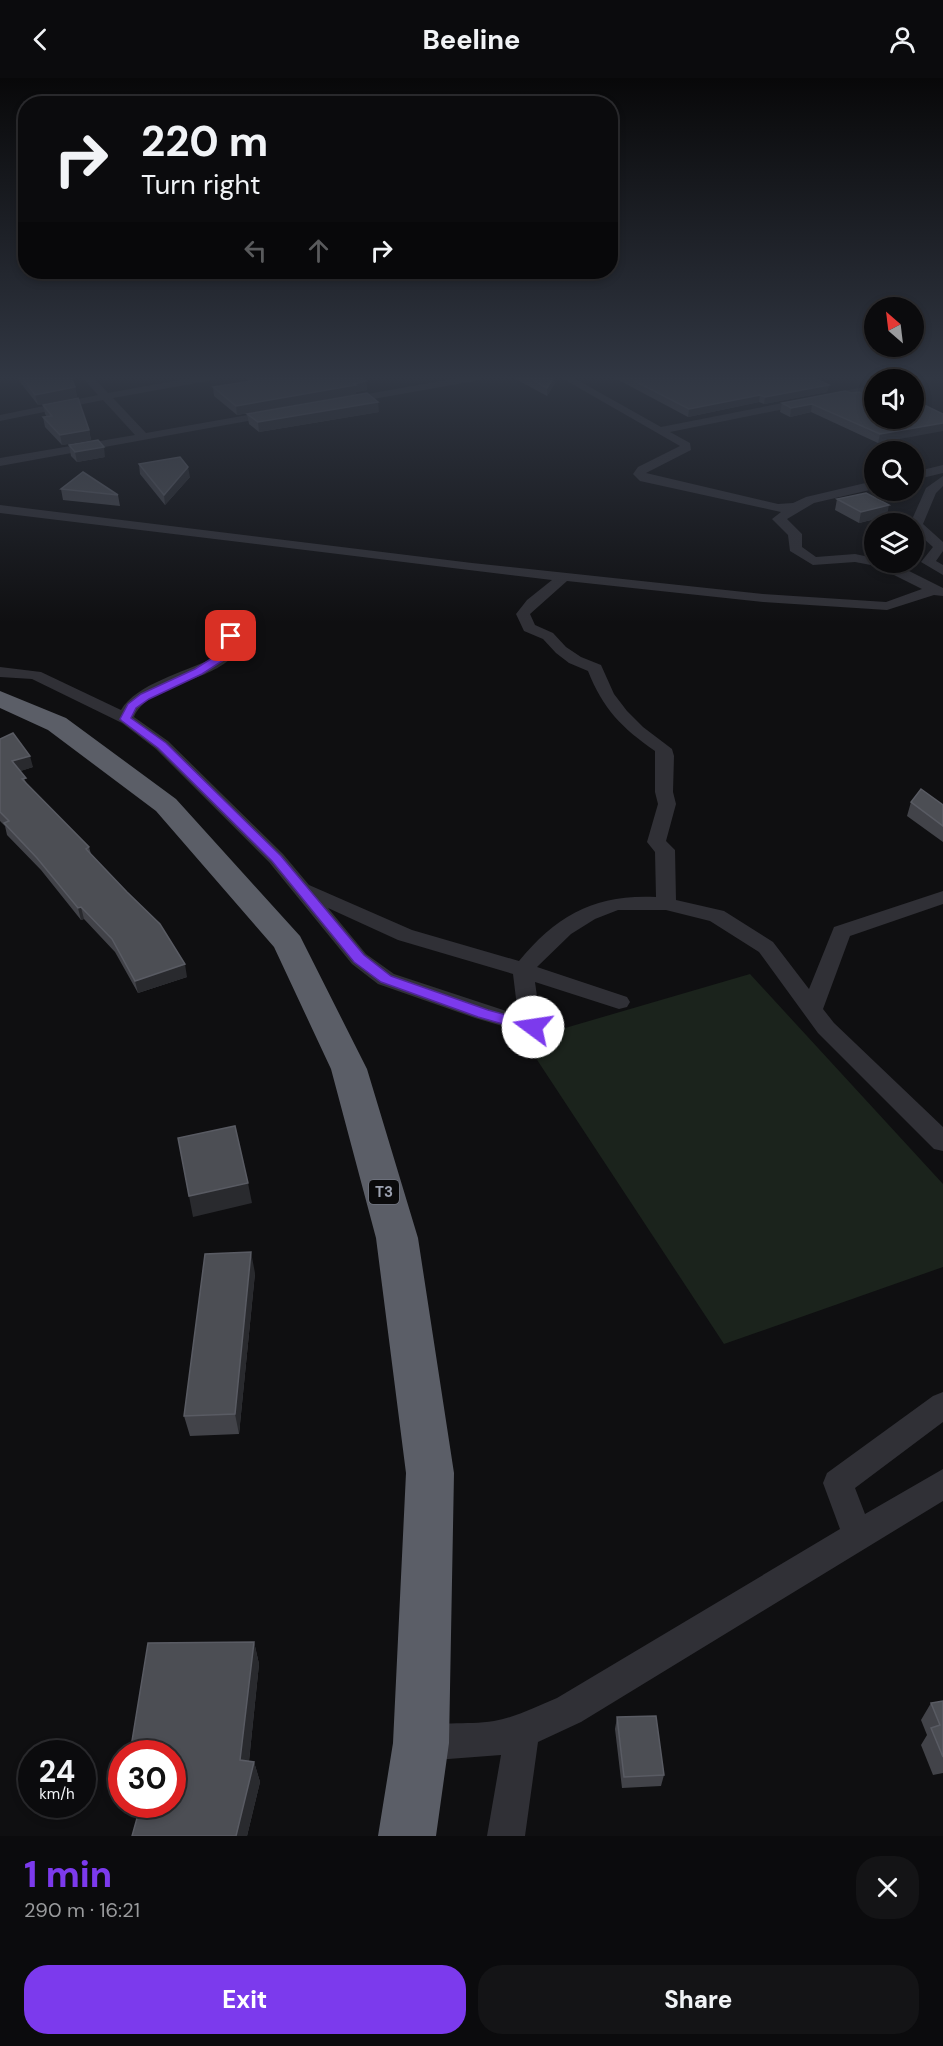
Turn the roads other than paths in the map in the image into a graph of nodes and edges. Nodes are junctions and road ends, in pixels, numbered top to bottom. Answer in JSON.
{"nodes":[{"id":1,"x":17,"y":459,"type":"edge"},
{"id":2,"x":667,"y":459,"type":"edge"},
{"id":3,"x":0,"y":462,"type":"edge"},
{"id":4,"x":943,"y":469,"type":"edge"},
{"id":5,"x":924,"y":474,"type":"edge"},
{"id":6,"x":943,"y":480,"type":"edge"},
{"id":7,"x":864,"y":487,"type":"edge"},
{"id":8,"x":795,"y":507,"type":"junction"},
{"id":9,"x":0,"y":509,"type":"edge"},
{"id":10,"x":864,"y":560,"type":"edge"},
{"id":11,"x":943,"y":571,"type":"edge"},
{"id":12,"x":899,"y":573,"type":"edge"},
{"id":13,"x":564,"y":576,"type":"junction"},
{"id":14,"x":938,"y":592,"type":"edge"},
{"id":15,"x":234,"y":632,"type":"dead end"},
{"id":16,"x":0,"y":672,"type":"edge"},
{"id":17,"x":0,"y":699,"type":"edge"},
{"id":18,"x":126,"y":719,"type":"junction"},
{"id":19,"x":304,"y":890,"type":"junction"},
{"id":20,"x":943,"y":897,"type":"edge"},
{"id":21,"x":666,"y":904,"type":"junction"},
{"id":22,"x":523,"y":970,"type":"junction"},
{"id":23,"x":619,"y":1002,"type":"dead end"},
{"id":24,"x":812,"y":1010,"type":"junction"},
{"id":25,"x":943,"y":1142,"type":"edge"},
{"id":26,"x":943,"y":1405,"type":"edge"},
{"id":27,"x":943,"y":1484,"type":"edge"},
{"id":28,"x":858,"y":1534,"type":"junction"},
{"id":29,"x":522,"y":1731,"type":"junction"},
{"id":30,"x":421,"y":1743,"type":"junction"},
{"id":31,"x":407,"y":1836,"type":"edge"},
{"id":32,"x":506,"y":1836,"type":"edge"}],
"edges":[{"from":1,"to":3,"type":"street"},
{"from":2,"to":8,"type":"street"},
{"from":4,"to":5,"type":"street"},
{"from":6,"to":11,"type":"street"},
{"from":7,"to":8,"type":"street"},
{"from":8,"to":10,"type":"street"},
{"from":9,"to":13,"type":"street"},
{"from":12,"to":14,"type":"street"},
{"from":13,"to":14,"type":"street"},
{"from":13,"to":21,"type":"street"},
{"from":15,"to":18,"type":"street"},
{"from":16,"to":18,"type":"street"},
{"from":17,"to":30,"type":"highway","number":"T3"},
{"from":18,"to":19,"type":"street"},
{"from":19,"to":22,"type":"street"},
{"from":19,"to":22,"type":"street"},
{"from":20,"to":24,"type":"street"},
{"from":21,"to":22,"type":"street"},
{"from":21,"to":24,"type":"street"},
{"from":22,"to":23,"type":"street"},
{"from":24,"to":25,"type":"street"},
{"from":26,"to":28,"type":"street"},
{"from":27,"to":28,"type":"street"},
{"from":28,"to":29,"type":"street"},
{"from":29,"to":30,"type":"street"},
{"from":29,"to":32,"type":"street"},
{"from":30,"to":31,"type":"highway","number":"T3"}]}
